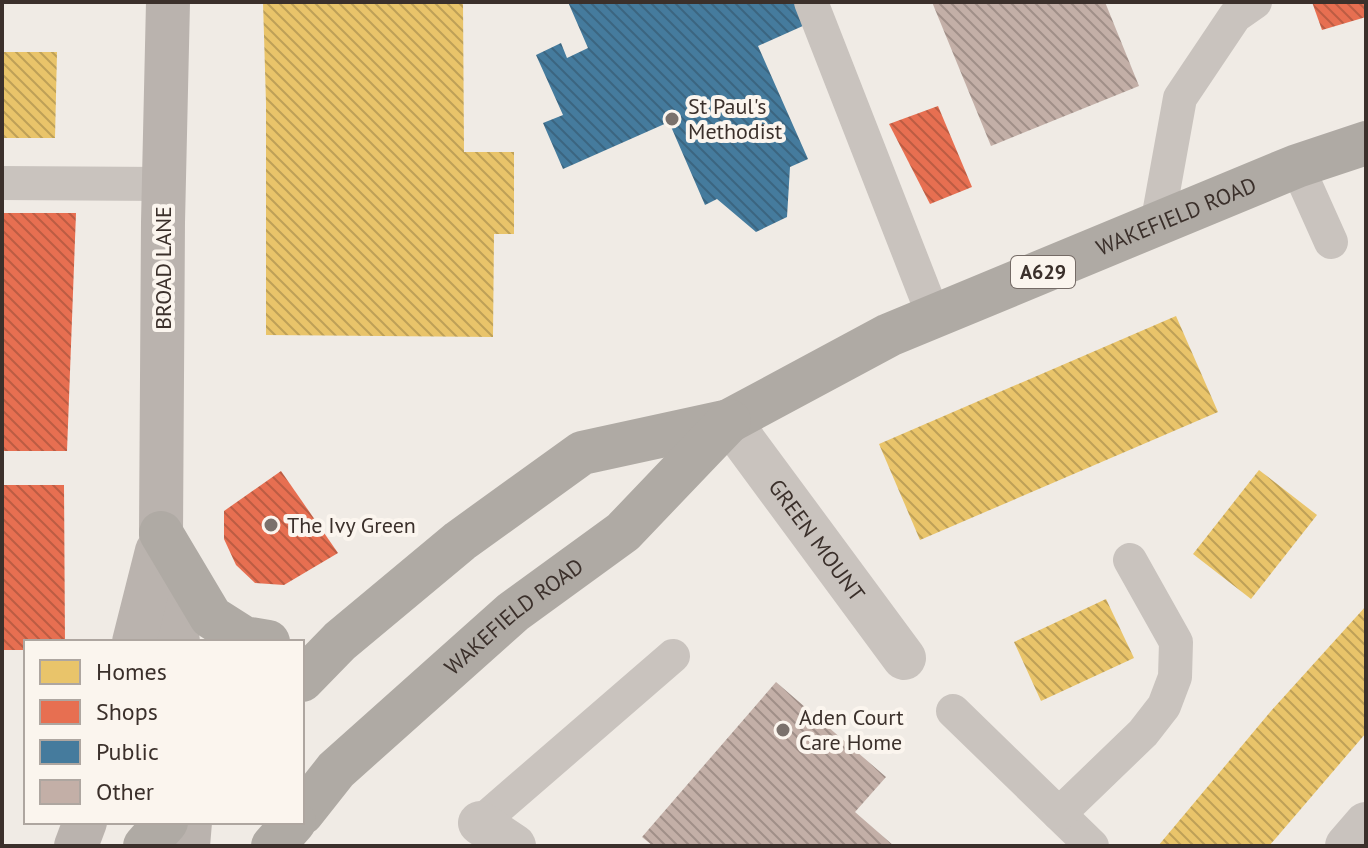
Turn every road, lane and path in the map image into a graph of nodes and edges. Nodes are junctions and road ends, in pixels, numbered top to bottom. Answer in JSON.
{"nodes":[{"id":1,"x":168,"y":2,"type":"edge"},
{"id":2,"x":811,"y":2,"type":"edge"},
{"id":3,"x":1255,"y":2,"type":"edge"},
{"id":4,"x":1366,"y":143,"type":"edge"},
{"id":5,"x":1297,"y":166,"type":"junction"},
{"id":6,"x":2,"y":183,"type":"edge"},
{"id":7,"x":163,"y":184,"type":"junction"},
{"id":8,"x":1157,"y":225,"type":"junction"},
{"id":9,"x":1331,"y":242,"type":"dead end"},
{"id":10,"x":934,"y":317,"type":"junction"},
{"id":11,"x":729,"y":421,"type":"junction"},
{"id":12,"x":161,"y":533,"type":"junction"},
{"id":13,"x":1130,"y":560,"type":"dead end"},
{"id":14,"x":134,"y":640,"type":"edge"},
{"id":15,"x":178,"y":640,"type":"edge"},
{"id":16,"x":256,"y":640,"type":"edge"},
{"id":17,"x":321,"y":643,"type":"edge"},
{"id":18,"x":673,"y":656,"type":"dead end"},
{"id":19,"x":904,"y":658,"type":"dead end"},
{"id":20,"x":304,"y":676,"type":"edge"},
{"id":21,"x":953,"y":711,"type":"dead end"},
{"id":22,"x":304,"y":810,"type":"edge"},
{"id":23,"x":1059,"y":814,"type":"junction"},
{"id":24,"x":84,"y":824,"type":"edge"},
{"id":25,"x":164,"y":824,"type":"edge"},
{"id":26,"x":190,"y":824,"type":"edge"},
{"id":27,"x":292,"y":824,"type":"edge"},
{"id":28,"x":1366,"y":824,"type":"edge"},
{"id":29,"x":497,"y":835,"type":"edge"},
{"id":30,"x":76,"y":846,"type":"edge"},
{"id":31,"x":145,"y":846,"type":"edge"},
{"id":32,"x":188,"y":846,"type":"edge"},
{"id":33,"x":273,"y":846,"type":"edge"},
{"id":34,"x":1092,"y":846,"type":"edge"},
{"id":35,"x":1347,"y":846,"type":"edge"}],
"edges":[{"from":1,"to":7,"type":"street","name":"BROAD LANE"},
{"from":2,"to":10,"type":"lane"},
{"from":3,"to":8,"type":"lane"},
{"from":4,"to":5,"type":"highway","name":"WAKEFIELD ROAD","number":"A629"},
{"from":5,"to":8,"type":"highway","name":"WAKEFIELD ROAD","number":"A629"},
{"from":5,"to":9,"type":"lane"},
{"from":6,"to":7,"type":"lane"},
{"from":7,"to":12,"type":"street","name":"BROAD LANE"},
{"from":8,"to":10,"type":"highway","name":"WAKEFIELD ROAD","number":"A629"},
{"from":10,"to":11,"type":"highway","name":"WAKEFIELD ROAD","number":"A629"},
{"from":11,"to":17,"type":"highway","name":"WAKEFIELD ROAD","number":"A629"},
{"from":11,"to":19,"type":"street","name":"GREEN MOUNT"},
{"from":11,"to":22,"type":"highway","name":"WAKEFIELD ROAD","number":"A629"},
{"from":12,"to":14,"type":"street","name":"BROAD LANE"},
{"from":12,"to":15,"type":"street","name":"BROAD LANE"},
{"from":12,"to":16,"type":"highway"},
{"from":13,"to":23,"type":"lane"},
{"from":17,"to":20,"type":"highway","name":"WAKEFIELD ROAD","number":"A629"},
{"from":18,"to":29,"type":"lane"},
{"from":21,"to":23,"type":"lane"},
{"from":23,"to":34,"type":"lane"},
{"from":24,"to":30,"type":"street"},
{"from":25,"to":31,"type":"highway"},
{"from":26,"to":32,"type":"street"},
{"from":27,"to":33,"type":"highway"},
{"from":28,"to":35,"type":"street"}]}
